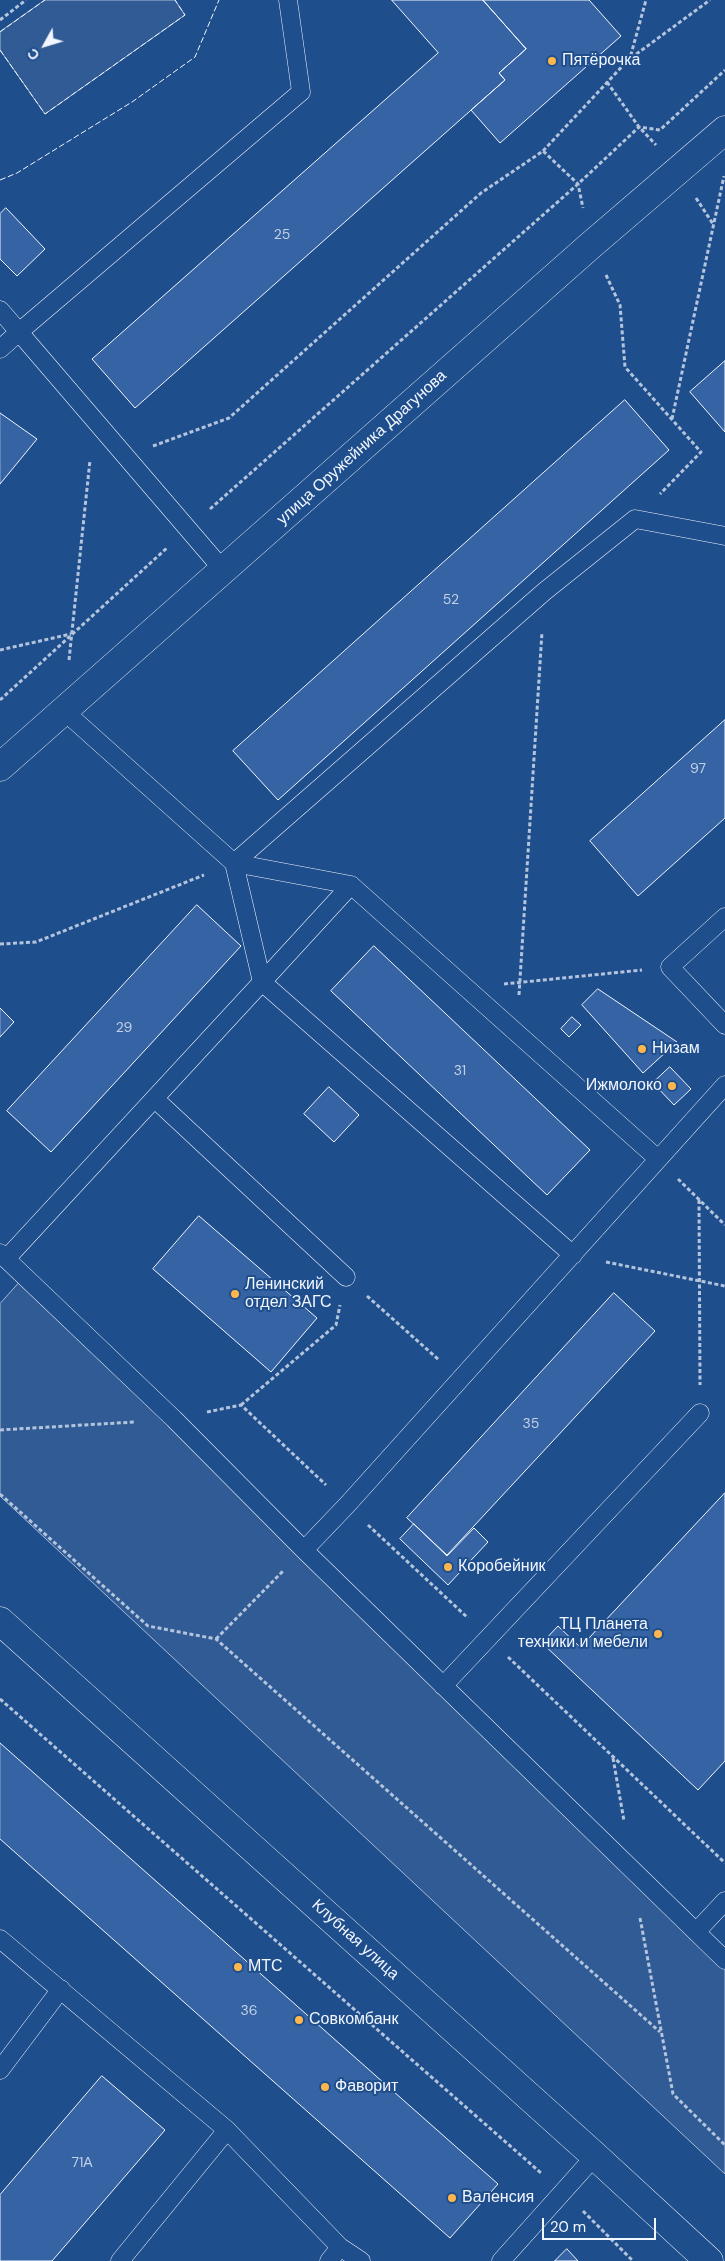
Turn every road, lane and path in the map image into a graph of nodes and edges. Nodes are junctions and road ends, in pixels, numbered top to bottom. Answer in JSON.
{"nodes":[{"id":1,"x":26,"y":0,"type":"edge"},
{"id":2,"x":288,"y":0,"type":"edge"},
{"id":3,"x":646,"y":0,"type":"edge"},
{"id":4,"x":710,"y":0,"type":"edge"},
{"id":5,"x":0,"y":20,"type":"edge"},
{"id":6,"x":630,"y":58,"type":"junction"},
{"id":7,"x":725,"y":70,"type":"edge"},
{"id":8,"x":725,"y":130,"type":"edge"},
{"id":9,"x":543,"y":151,"type":"junction"},
{"id":10,"x":725,"y":174,"type":"edge"},
{"id":11,"x":578,"y":184,"type":"junction"},
{"id":12,"x":591,"y":245,"type":"junction"},
{"id":13,"x":0,"y":310,"type":"edge"},
{"id":14,"x":19,"y":332,"type":"junction"},
{"id":15,"x":0,"y":349,"type":"edge"},
{"id":16,"x":94,"y":420,"type":"junction"},
{"id":17,"x":672,"y":420,"type":"junction"},
{"id":18,"x":126,"y":457,"type":"junction"},
{"id":19,"x":635,"y":519,"type":"junction"},
{"id":20,"x":187,"y":529,"type":"junction"},
{"id":21,"x":725,"y":536,"type":"edge"},
{"id":22,"x":224,"y":571,"type":"junction"},
{"id":23,"x":545,"y":591,"type":"junction"},
{"id":24,"x":72,"y":634,"type":"junction"},
{"id":25,"x":0,"y":650,"type":"edge"},
{"id":26,"x":0,"y":700,"type":"edge"},
{"id":27,"x":64,"y":710,"type":"junction"},
{"id":28,"x":0,"y":767,"type":"edge"},
{"id":29,"x":234,"y":863,"type":"junction"},
{"id":30,"x":351,"y":885,"type":"junction"},
{"id":31,"x":725,"y":917,"type":"edge"},
{"id":32,"x":0,"y":944,"type":"edge"},
{"id":33,"x":670,"y":967,"type":"junction"},
{"id":34,"x":262,"y":982,"type":"junction"},
{"id":35,"x":520,"y":982,"type":"junction"},
{"id":36,"x":466,"y":988,"type":"junction"},
{"id":37,"x":725,"y":1024,"type":"edge"},
{"id":38,"x":516,"y":1033,"type":"junction"},
{"id":39,"x":725,"y":1085,"type":"edge"},
{"id":40,"x":155,"y":1099,"type":"junction"},
{"id":41,"x":658,"y":1159,"type":"junction"},
{"id":42,"x":700,"y":1200,"type":"junction"},
{"id":43,"x":725,"y":1225,"type":"edge"},
{"id":44,"x":573,"y":1255,"type":"junction"},
{"id":45,"x":3,"y":1256,"type":"edge"},
{"id":46,"x":346,"y":1277,"type":"junction"},
{"id":47,"x":700,"y":1281,"type":"junction"},
{"id":48,"x":725,"y":1286,"type":"edge"},
{"id":49,"x":461,"y":1380,"type":"junction"},
{"id":50,"x":241,"y":1405,"type":"junction"},
{"id":51,"x":700,"y":1414,"type":"joint"},
{"id":52,"x":174,"y":1419,"type":"junction"},
{"id":53,"x":0,"y":1430,"type":"edge"},
{"id":54,"x":0,"y":1494,"type":"edge"},
{"id":55,"x":348,"y":1505,"type":"junction"},
{"id":56,"x":304,"y":1550,"type":"junction"},
{"id":57,"x":0,"y":1621,"type":"edge"},
{"id":58,"x":488,"y":1638,"type":"junction"},
{"id":59,"x":216,"y":1639,"type":"junction"},
{"id":60,"x":443,"y":1686,"type":"junction"},
{"id":61,"x":0,"y":1699,"type":"edge"},
{"id":62,"x":613,"y":1756,"type":"junction"},
{"id":63,"x":725,"y":1863,"type":"edge"},
{"id":64,"x":632,"y":1870,"type":"junction"},
{"id":65,"x":725,"y":1901,"type":"edge"},
{"id":66,"x":696,"y":1932,"type":"junction"},
{"id":67,"x":0,"y":1939,"type":"edge"},
{"id":68,"x":725,"y":1960,"type":"edge"},
{"id":69,"x":60,"y":1988,"type":"junction"},
{"id":70,"x":660,"y":2032,"type":"junction"},
{"id":71,"x":0,"y":2070,"type":"edge"},
{"id":72,"x":227,"y":2130,"type":"junction"},
{"id":73,"x":725,"y":2145,"type":"edge"},
{"id":74,"x":596,"y":2156,"type":"junction"},
{"id":75,"x":563,"y":2192,"type":"junction"},
{"id":76,"x":340,"y":2247,"type":"junction"},
{"id":77,"x":120,"y":2261,"type":"edge"},
{"id":78,"x":330,"y":2261,"type":"edge"},
{"id":79,"x":361,"y":2261,"type":"edge"},
{"id":80,"x":501,"y":2261,"type":"edge"},
{"id":81,"x":633,"y":2261,"type":"edge"},
{"id":82,"x":709,"y":2261,"type":"edge"}],
"edges":[{"from":1,"to":5,"type":"path"},
{"from":2,"to":14,"type":"lane"},
{"from":3,"to":6,"type":"path"},
{"from":4,"to":6,"type":"path"},
{"from":6,"to":9,"type":"path"},
{"from":7,"to":11,"type":"path"},
{"from":8,"to":12,"type":"street","name":"улица Оружейника Драгунова"},
{"from":9,"to":11,"type":"path"},
{"from":9,"to":18,"type":"path"},
{"from":10,"to":17,"type":"path"},
{"from":11,"to":12,"type":"path"},
{"from":11,"to":20,"type":"path"},
{"from":12,"to":17,"type":"path"},
{"from":12,"to":22,"type":"street","name":"улица Оружейника Драгунова"},
{"from":13,"to":14,"type":"lane"},
{"from":14,"to":15,"type":"lane"},
{"from":14,"to":16,"type":"lane"},
{"from":16,"to":18,"type":"lane"},
{"from":16,"to":24,"type":"path"},
{"from":17,"to":19,"type":"path"},
{"from":18,"to":20,"type":"lane"},
{"from":19,"to":21,"type":"lane"},
{"from":19,"to":23,"type":"lane"},
{"from":20,"to":22,"type":"lane"},
{"from":20,"to":24,"type":"path"},
{"from":22,"to":27,"type":"street","name":"улица Оружейника Драгунова"},
{"from":23,"to":29,"type":"lane"},
{"from":23,"to":35,"type":"path"},
{"from":24,"to":25,"type":"path"},
{"from":24,"to":26,"type":"path"},
{"from":24,"to":27,"type":"path"},
{"from":27,"to":28,"type":"street","name":"улица Оружейника Драгунова"},
{"from":27,"to":29,"type":"lane"},
{"from":29,"to":30,"type":"lane"},
{"from":29,"to":32,"type":"path"},
{"from":29,"to":34,"type":"lane"},
{"from":30,"to":34,"type":"lane"},
{"from":30,"to":36,"type":"lane"},
{"from":31,"to":33,"type":"lane"},
{"from":33,"to":35,"type":"path"},
{"from":33,"to":37,"type":"lane"},
{"from":34,"to":40,"type":"lane"},
{"from":34,"to":44,"type":"lane"},
{"from":35,"to":36,"type":"path"},
{"from":35,"to":38,"type":"path"},
{"from":36,"to":38,"type":"lane"},
{"from":38,"to":41,"type":"lane"},
{"from":39,"to":41,"type":"lane"},
{"from":40,"to":45,"type":"lane"},
{"from":40,"to":46,"type":"lane"},
{"from":41,"to":42,"type":"path"},
{"from":41,"to":44,"type":"lane"},
{"from":42,"to":43,"type":"path"},
{"from":42,"to":47,"type":"path"},
{"from":44,"to":47,"type":"path"},
{"from":44,"to":49,"type":"lane"},
{"from":45,"to":52,"type":"lane"},
{"from":46,"to":49,"type":"path"},
{"from":46,"to":50,"type":"path"},
{"from":47,"to":48,"type":"path"},
{"from":47,"to":51,"type":"path"},
{"from":49,"to":55,"type":"lane"},
{"from":50,"to":52,"type":"path"},
{"from":50,"to":55,"type":"path"},
{"from":51,"to":58,"type":"lane"},
{"from":52,"to":53,"type":"path"},
{"from":52,"to":56,"type":"lane"},
{"from":54,"to":59,"type":"path"},
{"from":55,"to":56,"type":"lane"},
{"from":55,"to":58,"type":"path"},
{"from":56,"to":59,"type":"path"},
{"from":56,"to":60,"type":"lane"},
{"from":57,"to":74,"type":"street","name":"Клубная улица"},
{"from":58,"to":60,"type":"lane"},
{"from":58,"to":62,"type":"path"},
{"from":59,"to":70,"type":"path"},
{"from":60,"to":64,"type":"lane"},
{"from":61,"to":75,"type":"path"},
{"from":62,"to":63,"type":"path"},
{"from":62,"to":64,"type":"path"},
{"from":64,"to":66,"type":"lane"},
{"from":64,"to":70,"type":"path"},
{"from":65,"to":66,"type":"lane"},
{"from":66,"to":68,"type":"lane"},
{"from":67,"to":69,"type":"lane"},
{"from":69,"to":71,"type":"lane"},
{"from":69,"to":72,"type":"lane"},
{"from":70,"to":73,"type":"path"},
{"from":72,"to":76,"type":"lane"},
{"from":72,"to":77,"type":"lane"},
{"from":74,"to":75,"type":"lane"},
{"from":74,"to":82,"type":"street","name":"Клубная улица"},
{"from":75,"to":80,"type":"lane"},
{"from":75,"to":81,"type":"path"},
{"from":76,"to":78,"type":"lane"},
{"from":76,"to":79,"type":"lane"}]}
